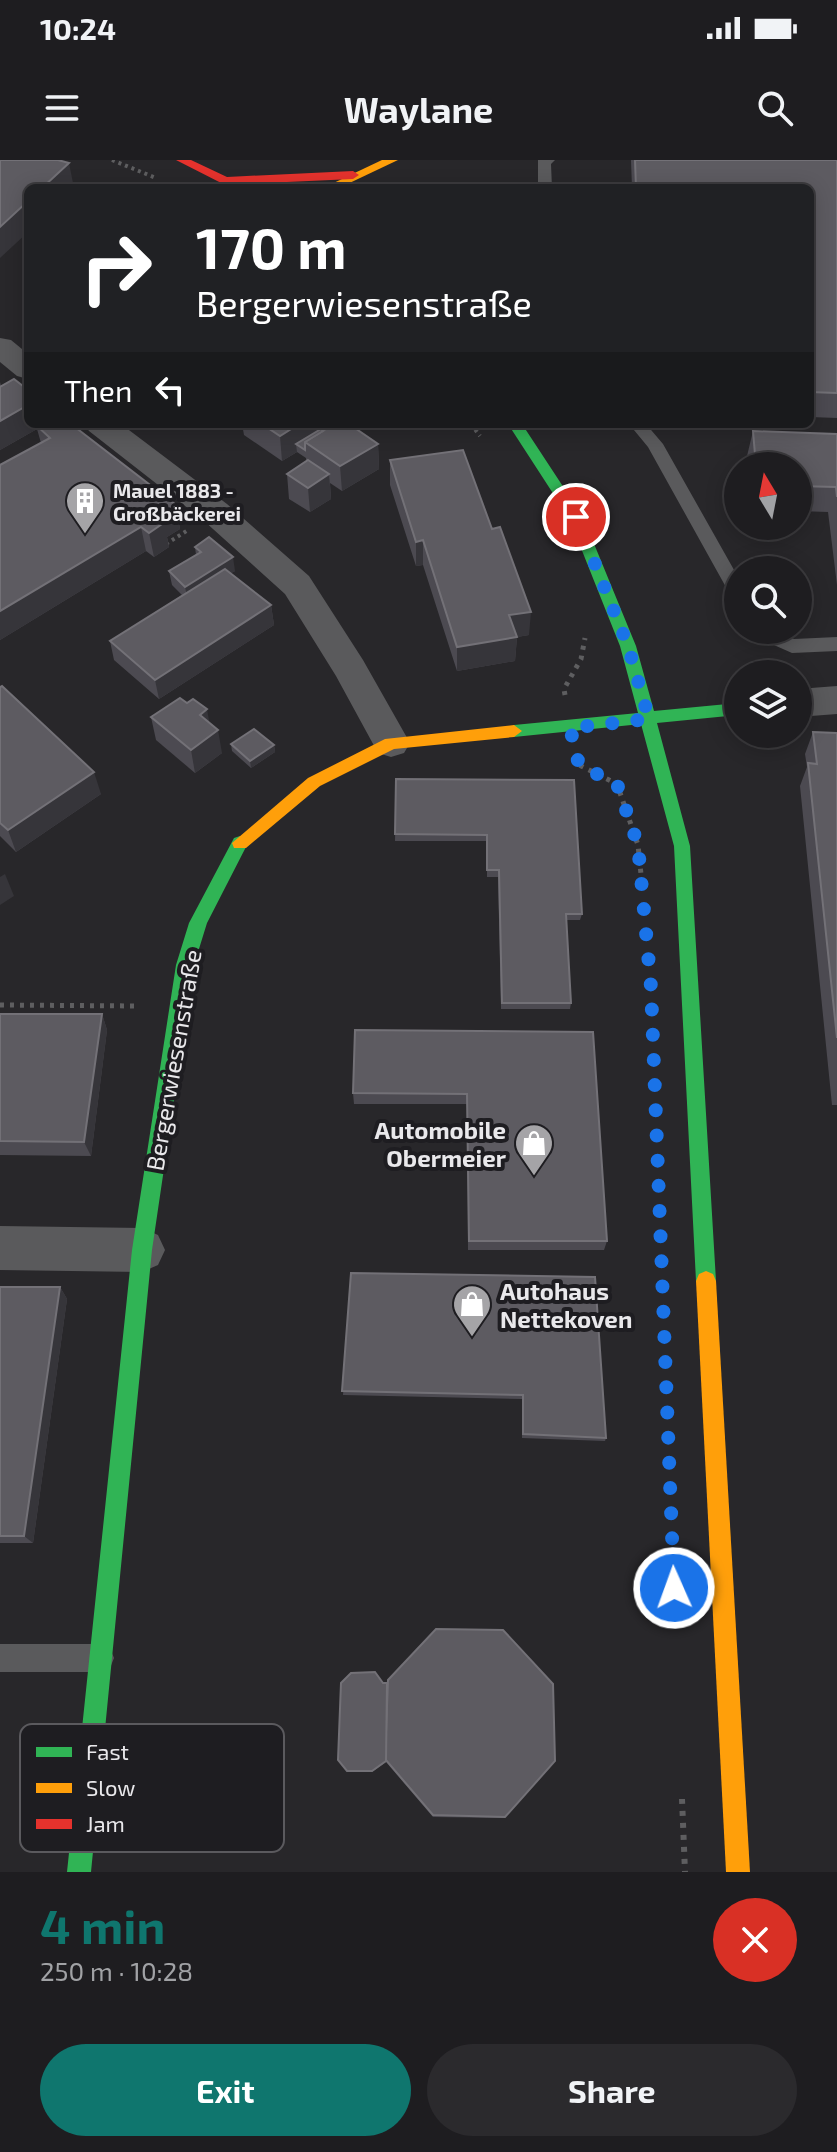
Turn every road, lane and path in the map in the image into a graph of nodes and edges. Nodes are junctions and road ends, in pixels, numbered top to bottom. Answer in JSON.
{"nodes":[{"id":1,"x":112,"y":160,"type":"edge"},
{"id":2,"x":182,"y":160,"type":"edge"},
{"id":3,"x":392,"y":160,"type":"edge"},
{"id":4,"x":411,"y":160,"type":"edge"},
{"id":5,"x":548,"y":160,"type":"edge"},
{"id":6,"x":353,"y":175,"type":"junction"},
{"id":7,"x":169,"y":184,"type":"dead end"},
{"id":8,"x":234,"y":184,"type":"edge"},
{"id":9,"x":336,"y":184,"type":"edge"},
{"id":10,"x":378,"y":184,"type":"edge"},
{"id":11,"x":545,"y":184,"type":"edge"},
{"id":12,"x":0,"y":347,"type":"edge"},
{"id":13,"x":24,"y":366,"type":"edge"},
{"id":14,"x":105,"y":428,"type":"edge"},
{"id":15,"x":474,"y":428,"type":"edge"},
{"id":16,"x":518,"y":428,"type":"edge"},
{"id":17,"x":641,"y":428,"type":"edge"},
{"id":18,"x":481,"y":437,"type":"dead end"},
{"id":19,"x":197,"y":524,"type":"dead end"},
{"id":20,"x":166,"y":544,"type":"edge"},
{"id":21,"x":724,"y":568,"type":"edge"},
{"id":22,"x":586,"y":633,"type":"dead end"},
{"id":23,"x":788,"y":644,"type":"edge"},
{"id":24,"x":837,"y":644,"type":"edge"},
{"id":25,"x":837,"y":700,"type":"edge"},
{"id":26,"x":812,"y":702,"type":"edge"},
{"id":27,"x":724,"y":711,"type":"edge"},
{"id":28,"x":649,"y":719,"type":"junction"},
{"id":29,"x":570,"y":728,"type":"junction"},
{"id":30,"x":391,"y":743,"type":"junction"},
{"id":31,"x":641,"y":876,"type":"dead end"},
{"id":32,"x":0,"y":1005,"type":"edge"},
{"id":33,"x":179,"y":1006,"type":"junction"},
{"id":34,"x":0,"y":1248,"type":"edge"},
{"id":35,"x":142,"y":1250,"type":"junction"},
{"id":36,"x":0,"y":1658,"type":"edge"},
{"id":37,"x":100,"y":1658,"type":"junction"},
{"id":38,"x":94,"y":1724,"type":"edge"},
{"id":39,"x":682,"y":1793,"type":"dead end"},
{"id":40,"x":81,"y":1852,"type":"edge"},
{"id":41,"x":79,"y":1872,"type":"edge"},
{"id":42,"x":685,"y":1872,"type":"edge"},
{"id":43,"x":738,"y":1872,"type":"edge"}],
"edges":[{"from":1,"to":7,"type":"path"},
{"from":2,"to":8,"type":"main road"},
{"from":3,"to":6,"type":"main road"},
{"from":4,"to":10,"type":"main road"},
{"from":5,"to":11,"type":"lane"},
{"from":6,"to":8,"type":"main road"},
{"from":6,"to":9,"type":"main road"},
{"from":12,"to":13,"type":"street"},
{"from":14,"to":30,"type":"street"},
{"from":15,"to":18,"type":"path"},
{"from":16,"to":28,"type":"main road"},
{"from":17,"to":21,"type":"lane"},
{"from":19,"to":20,"type":"path"},
{"from":22,"to":29,"type":"path"},
{"from":23,"to":24,"type":"lane"},
{"from":25,"to":26,"type":"street"},
{"from":27,"to":28,"type":"main road","name":"Bergerwiesenstraße"},
{"from":28,"to":29,"type":"main road","name":"Bergerwiesenstraße"},
{"from":28,"to":43,"type":"main road"},
{"from":29,"to":30,"type":"main road","name":"Bergerwiesenstraße"},
{"from":29,"to":31,"type":"path"},
{"from":30,"to":33,"type":"main road","name":"Bergerwiesenstraße"},
{"from":32,"to":33,"type":"path"},
{"from":33,"to":35,"type":"main road","name":"Bergerwiesenstraße"},
{"from":34,"to":35,"type":"street"},
{"from":35,"to":37,"type":"main road","name":"Bergerwiesenstraße"},
{"from":36,"to":37,"type":"lane"},
{"from":37,"to":38,"type":"main road","name":"Bergerwiesenstraße"},
{"from":39,"to":42,"type":"path"},
{"from":40,"to":41,"type":"main road","name":"Bergerwiesenstraße"}]}
